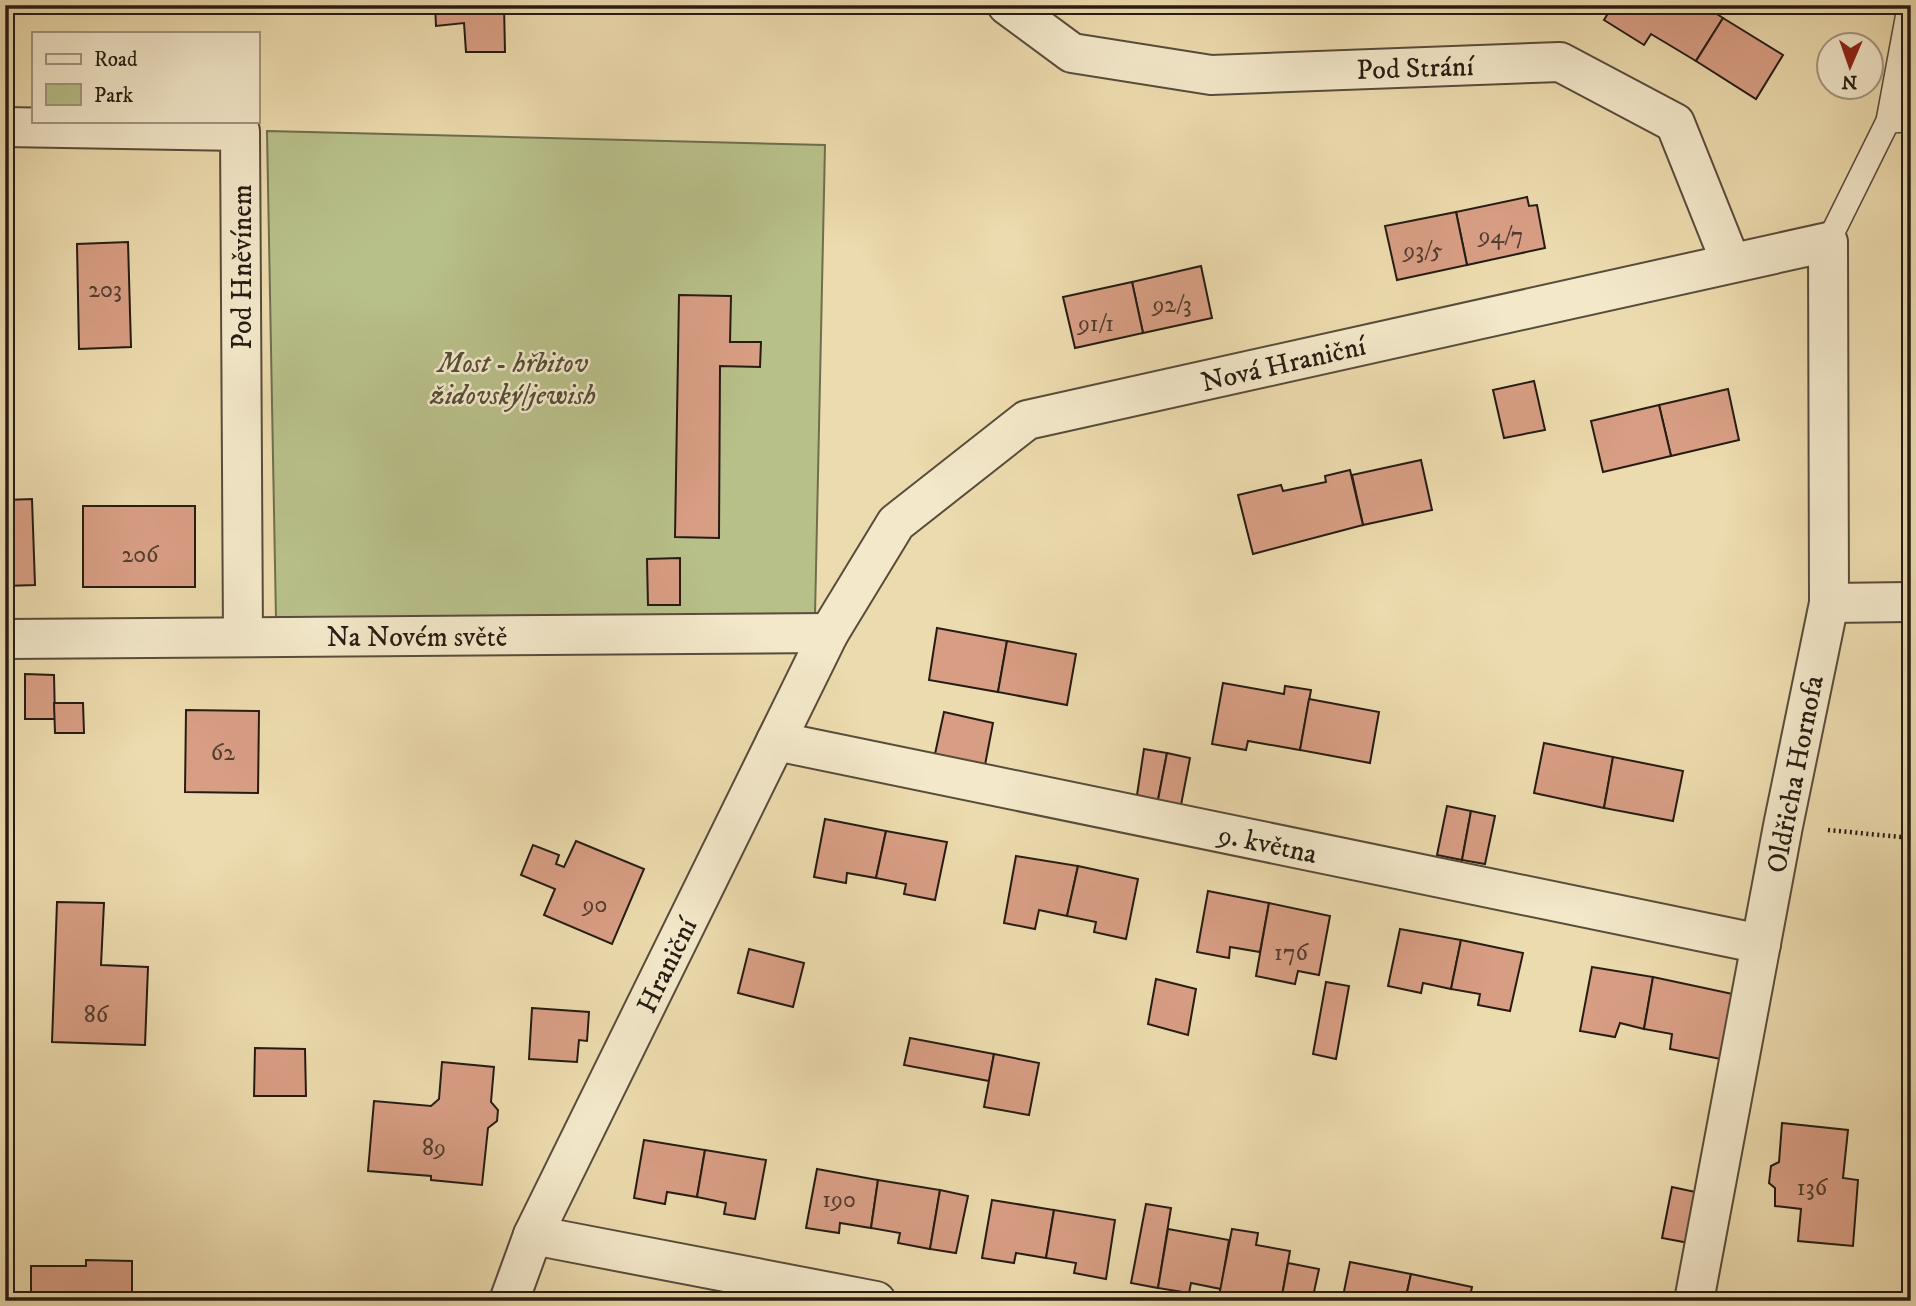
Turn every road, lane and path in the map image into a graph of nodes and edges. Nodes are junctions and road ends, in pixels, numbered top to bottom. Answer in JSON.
{"nodes":[{"id":1,"x":1007,"y":5,"type":"edge"},
{"id":2,"x":1909,"y":7,"type":"edge"},
{"id":3,"x":1900,"y":121,"type":"edge"},
{"id":4,"x":5,"y":127,"type":"edge"},
{"id":5,"x":1828,"y":242,"type":"junction"},
{"id":6,"x":1731,"y":263,"type":"junction"},
{"id":7,"x":1911,"y":602,"type":"edge"},
{"id":8,"x":1829,"y":603,"type":"junction"},
{"id":9,"x":829,"y":633,"type":"junction"},
{"id":10,"x":243,"y":637,"type":"junction"},
{"id":11,"x":5,"y":639,"type":"edge"},
{"id":12,"x":776,"y":741,"type":"junction"},
{"id":13,"x":1783,"y":826,"type":"junction"},
{"id":14,"x":1911,"y":838,"type":"edge"},
{"id":15,"x":1761,"y":944,"type":"junction"},
{"id":16,"x":533,"y":1236,"type":"junction"},
{"id":17,"x":509,"y":1301,"type":"edge"},
{"id":18,"x":876,"y":1301,"type":"edge"},
{"id":19,"x":1694,"y":1301,"type":"edge"}],
"edges":[{"from":1,"to":6,"type":"street","name":"Pod Strání"},
{"from":2,"to":3,"type":"lane"},
{"from":3,"to":5,"type":"lane"},
{"from":4,"to":10,"type":"street","name":"Pod Hněvínem"},
{"from":5,"to":6,"type":"street","name":"Nová Hraniční"},
{"from":5,"to":8,"type":"street","name":"Oldřicha Hornofa"},
{"from":6,"to":9,"type":"street","name":"Nová Hraniční"},
{"from":7,"to":8,"type":"street"},
{"from":8,"to":13,"type":"street","name":"Oldřicha Hornofa"},
{"from":9,"to":10,"type":"street","name":"Na Novém světě"},
{"from":9,"to":12,"type":"street","name":"Hraniční"},
{"from":10,"to":11,"type":"street","name":"Na Novém světě"},
{"from":12,"to":15,"type":"street","name":"9. května"},
{"from":12,"to":16,"type":"street","name":"Hraniční"},
{"from":13,"to":14,"type":"path"},
{"from":13,"to":15,"type":"street","name":"Oldřicha Hornofa"},
{"from":15,"to":19,"type":"street","name":"Oldřicha Hornofa"},
{"from":16,"to":17,"type":"street","name":"Hraniční"},
{"from":16,"to":18,"type":"street"}]}
